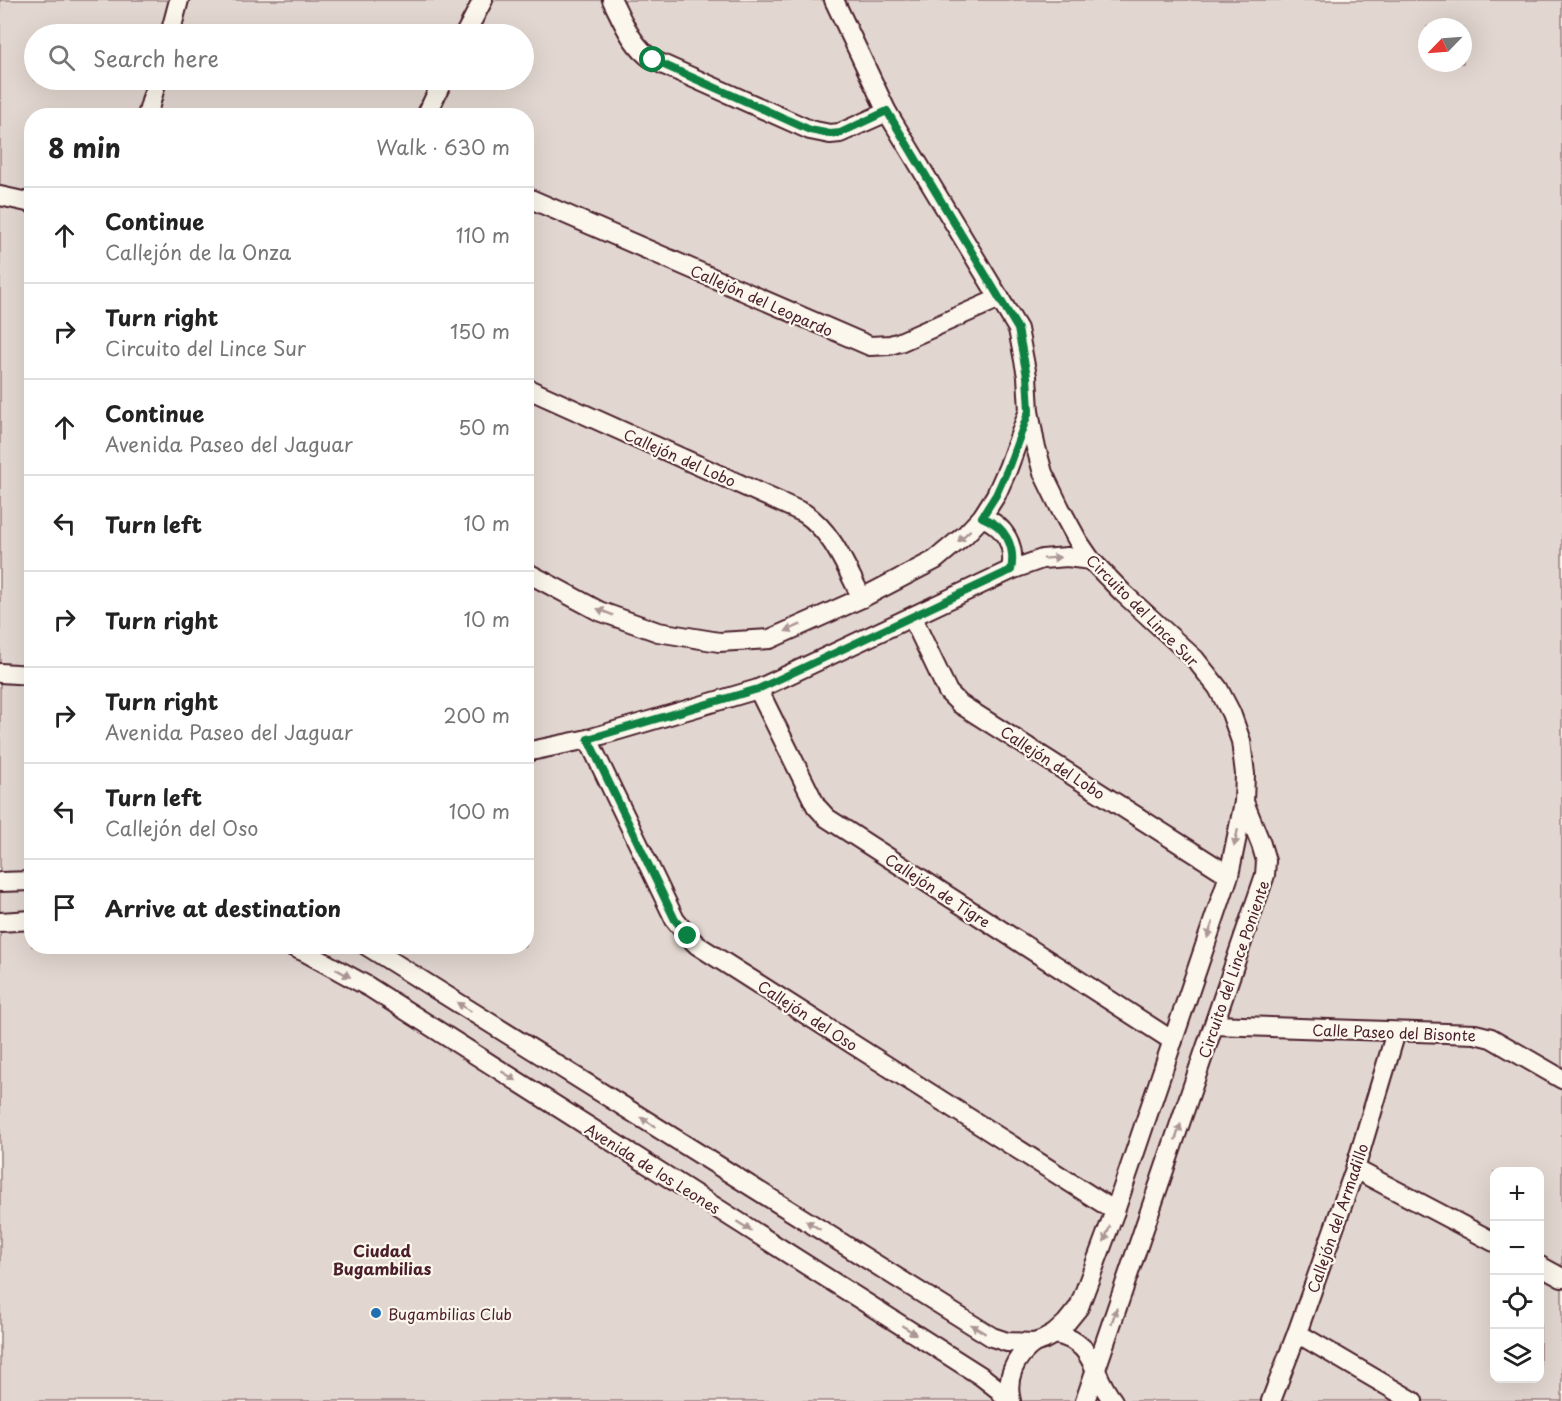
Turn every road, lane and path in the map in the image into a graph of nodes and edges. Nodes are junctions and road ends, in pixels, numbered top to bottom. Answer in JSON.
{"nodes":[{"id":1,"x":179,"y":0,"type":"edge"},
{"id":2,"x":483,"y":0,"type":"edge"},
{"id":3,"x":612,"y":0,"type":"edge"},
{"id":4,"x":834,"y":0,"type":"edge"},
{"id":5,"x":173,"y":24,"type":"edge"},
{"id":6,"x":470,"y":24,"type":"edge"},
{"id":7,"x":154,"y":90,"type":"edge"},
{"id":8,"x":438,"y":90,"type":"edge"},
{"id":9,"x":149,"y":108,"type":"edge"},
{"id":10,"x":430,"y":108,"type":"edge"},
{"id":11,"x":887,"y":111,"type":"junction"},
{"id":12,"x":0,"y":196,"type":"edge"},
{"id":13,"x":534,"y":200,"type":"edge"},
{"id":14,"x":24,"y":201,"type":"edge"},
{"id":15,"x":1000,"y":298,"type":"junction"},
{"id":16,"x":534,"y":392,"type":"edge"},
{"id":17,"x":1029,"y":411,"type":"junction"},
{"id":18,"x":982,"y":517,"type":"junction"},
{"id":19,"x":1091,"y":560,"type":"junction"},
{"id":20,"x":1011,"y":570,"type":"junction"},
{"id":21,"x":534,"y":576,"type":"edge"},
{"id":22,"x":862,"y":598,"type":"junction"},
{"id":23,"x":912,"y":618,"type":"junction"},
{"id":24,"x":0,"y":673,"type":"edge"},
{"id":25,"x":24,"y":674,"type":"edge"},
{"id":26,"x":758,"y":689,"type":"junction"},
{"id":27,"x":588,"y":739,"type":"junction"},
{"id":28,"x":534,"y":750,"type":"edge"},
{"id":29,"x":1244,"y":802,"type":"junction"},
{"id":30,"x":1228,"y":875,"type":"junction"},
{"id":31,"x":24,"y":881,"type":"edge"},
{"id":32,"x":0,"y":882,"type":"edge"},
{"id":33,"x":24,"y":920,"type":"edge"},
{"id":34,"x":0,"y":922,"type":"edge"},
{"id":35,"x":309,"y":954,"type":"edge"},
{"id":36,"x":383,"y":954,"type":"edge"},
{"id":37,"x":1214,"y":1025,"type":"junction"},
{"id":38,"x":1396,"y":1032,"type":"junction"},
{"id":39,"x":1173,"y":1041,"type":"junction"},
{"id":40,"x":1562,"y":1079,"type":"edge"},
{"id":41,"x":1355,"y":1169,"type":"junction"},
{"id":42,"x":1115,"y":1211,"type":"junction"},
{"id":43,"x":1490,"y":1240,"type":"edge"},
{"id":44,"x":1544,"y":1269,"type":"edge"},
{"id":45,"x":1562,"y":1278,"type":"edge"},
{"id":46,"x":1297,"y":1333,"type":"junction"},
{"id":47,"x":1054,"y":1334,"type":"junction"},
{"id":48,"x":1034,"y":1343,"type":"junction"},
{"id":49,"x":1095,"y":1371,"type":"junction"},
{"id":50,"x":1010,"y":1401,"type":"edge"},
{"id":51,"x":1085,"y":1401,"type":"edge"},
{"id":52,"x":1113,"y":1401,"type":"edge"},
{"id":53,"x":1271,"y":1401,"type":"edge"},
{"id":54,"x":1413,"y":1401,"type":"edge"}],
"edges":[{"from":1,"to":5,"type":"street"},
{"from":2,"to":6,"type":"street"},
{"from":3,"to":11,"type":"street"},
{"from":4,"to":11,"type":"street","name":"Circuito del Lince Sur"},
{"from":7,"to":9,"type":"street"},
{"from":8,"to":10,"type":"street"},
{"from":11,"to":15,"type":"street","name":"Circuito del Lince Sur"},
{"from":12,"to":14,"type":"street"},
{"from":13,"to":15,"type":"street","name":"Callejón del Leopardo"},
{"from":15,"to":17,"type":"street","name":"Circuito del Lince Sur"},
{"from":16,"to":22,"type":"street","name":"Callejón del Lobo"},
{"from":17,"to":18,"type":"street"},
{"from":17,"to":19,"type":"street","name":"Circuito del Lince Sur"},
{"from":18,"to":20,"type":"street"},
{"from":18,"to":22,"type":"street","one_way":true},
{"from":20,"to":19,"type":"street","one_way":true},
{"from":19,"to":29,"type":"street","name":"Circuito del Lince Sur"},
{"from":20,"to":23,"type":"street"},
{"from":22,"to":21,"type":"street","one_way":true},
{"from":23,"to":26,"type":"street"},
{"from":23,"to":30,"type":"street","name":"Callejón del Lobo"},
{"from":24,"to":25,"type":"street"},
{"from":26,"to":27,"type":"street"},
{"from":26,"to":39,"type":"street","name":"Callejón de Tigre"},
{"from":27,"to":28,"type":"street"},
{"from":27,"to":42,"type":"street","name":"Callejón del Oso"},
{"from":29,"to":30,"type":"street","one_way":true},
{"from":29,"to":37,"type":"street","name":"Circuito del Lince Poniente"},
{"from":30,"to":39,"type":"street","one_way":true},
{"from":31,"to":32,"type":"street"},
{"from":33,"to":34,"type":"street"},
{"from":35,"to":50,"type":"street","name":"Avenida de los Leones","one_way":true},
{"from":48,"to":36,"type":"street","one_way":true},
{"from":37,"to":38,"type":"street","name":"Calle Paseo del Bisonte"},
{"from":49,"to":37,"type":"street","name":"Circuito del Lince Poniente","one_way":true},
{"from":38,"to":40,"type":"street","name":"Calle Paseo del Bisonte"},
{"from":38,"to":41,"type":"street","name":"Callejón del Armadillo"},
{"from":39,"to":42,"type":"street"},
{"from":41,"to":43,"type":"street"},
{"from":41,"to":46,"type":"street","name":"Callejón del Armadillo"},
{"from":42,"to":47,"type":"street","one_way":true},
{"from":44,"to":45,"type":"street"},
{"from":46,"to":53,"type":"street","name":"Callejón del Armadillo"},
{"from":46,"to":54,"type":"street"},
{"from":47,"to":48,"type":"street"},
{"from":47,"to":49,"type":"street"},
{"from":48,"to":50,"type":"street"},
{"from":49,"to":51,"type":"street","name":"Circuito del Lince Poniente"},
{"from":49,"to":52,"type":"street"}]}
